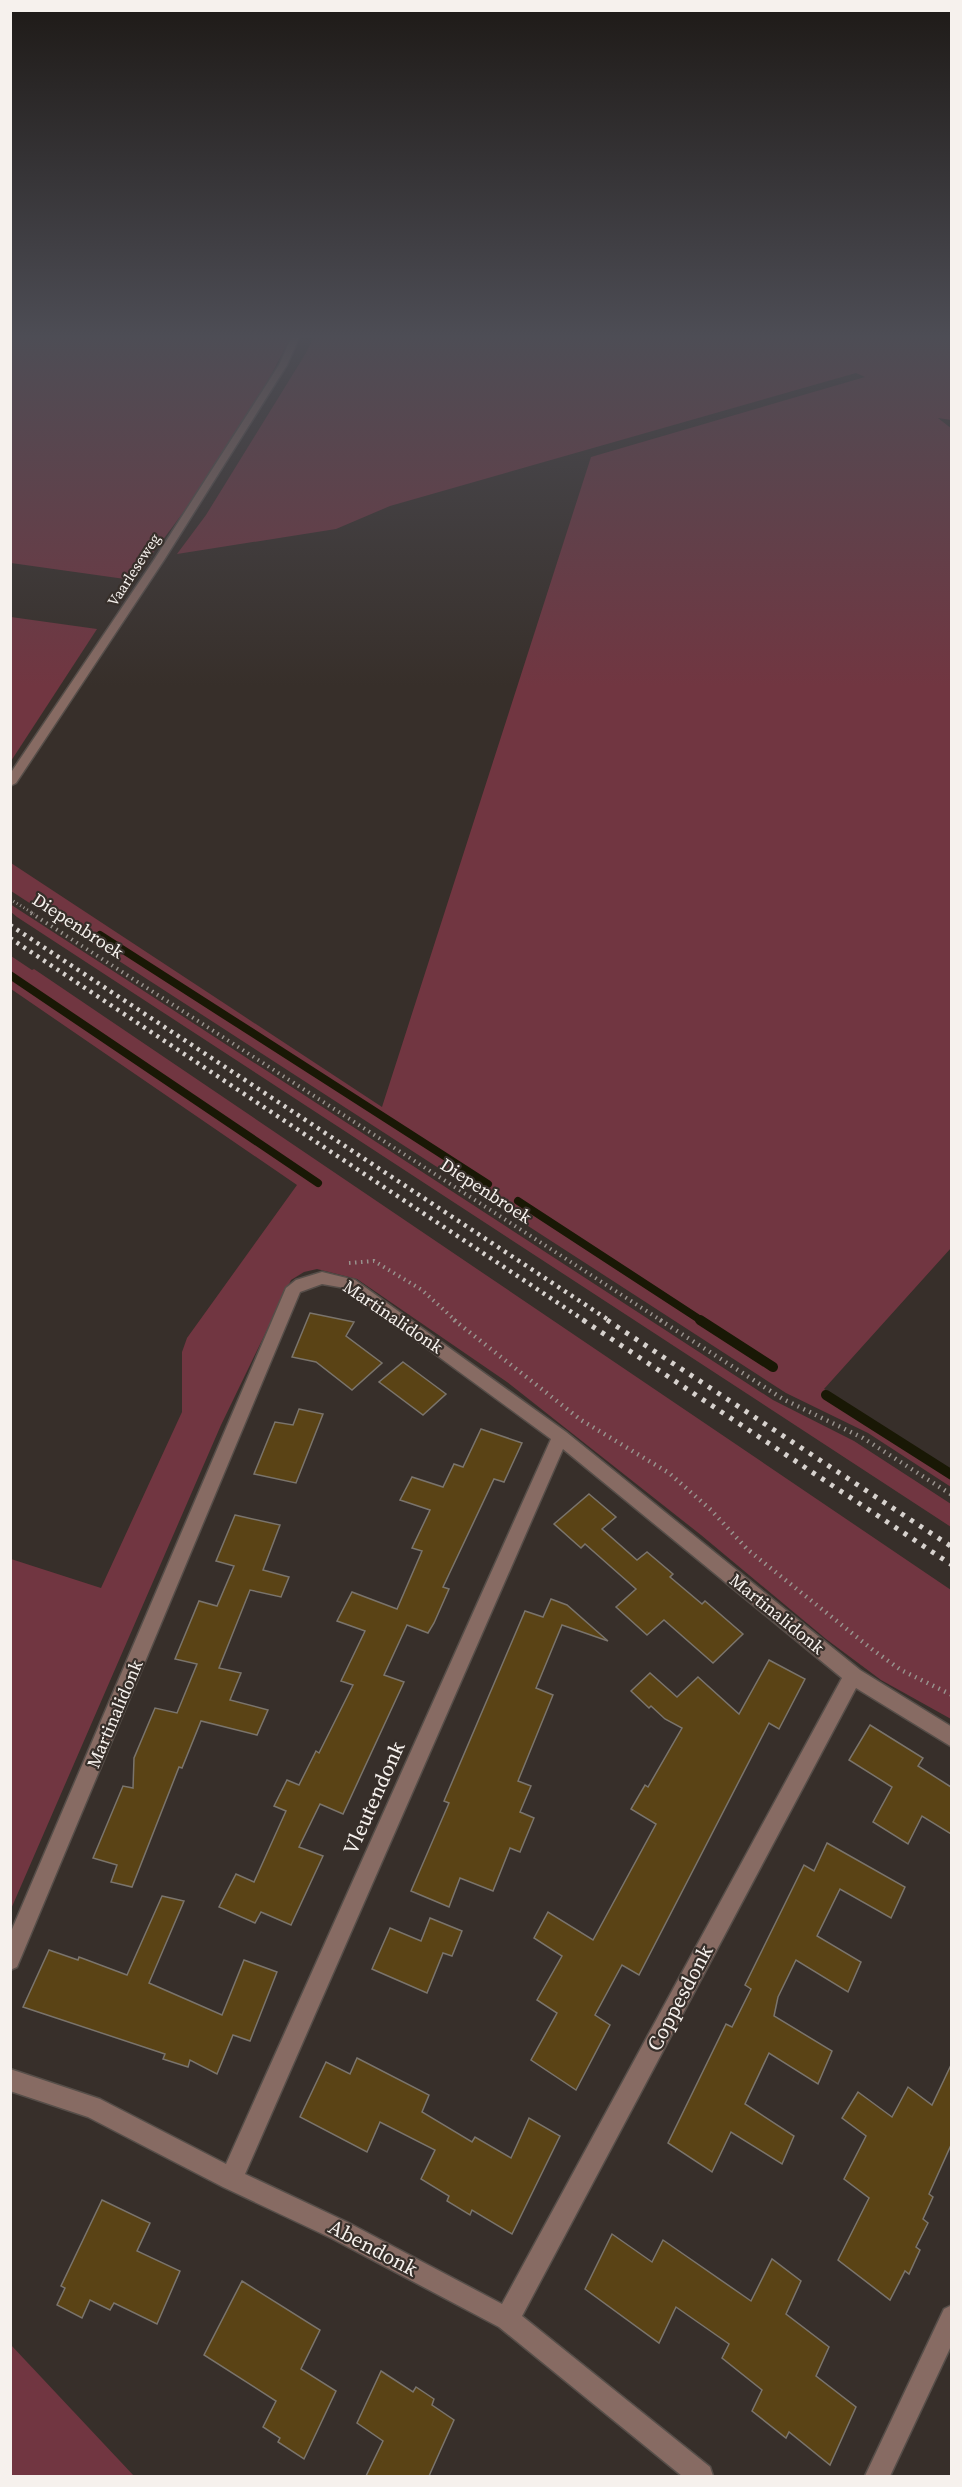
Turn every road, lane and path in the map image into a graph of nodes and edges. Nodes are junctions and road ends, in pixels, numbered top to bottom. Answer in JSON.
{"nodes":[{"id":1,"x":226,"y":454,"type":"edge"},
{"id":2,"x":10,"y":783,"type":"edge"},
{"id":3,"x":10,"y":899,"type":"edge"},
{"id":4,"x":328,"y":1276,"type":"junction"},
{"id":5,"x":560,"y":1437,"type":"junction"},
{"id":6,"x":951,"y":1495,"type":"edge"},
{"id":7,"x":853,"y":1676,"type":"junction"},
{"id":8,"x":951,"y":1695,"type":"edge"},
{"id":9,"x":951,"y":1738,"type":"edge"},
{"id":10,"x":10,"y":1960,"type":"edge"},
{"id":11,"x":10,"y":2080,"type":"edge"},
{"id":12,"x":231,"y":2179,"type":"junction"},
{"id":13,"x":951,"y":2317,"type":"edge"},
{"id":14,"x":507,"y":2319,"type":"junction"},
{"id":15,"x":701,"y":2476,"type":"edge"},
{"id":16,"x":877,"y":2476,"type":"edge"}],
"edges":[{"from":1,"to":2,"type":"street","name":"Vaarleseweg"},
{"from":3,"to":6,"type":"path","name":"Diepenbroek"},
{"from":4,"to":5,"type":"street","name":"Martinalidonk"},
{"from":4,"to":8,"type":"path"},
{"from":4,"to":10,"type":"street","name":"Martinalidonk"},
{"from":5,"to":7,"type":"street","name":"Martinalidonk"},
{"from":5,"to":12,"type":"street","name":"Vleutendonk"},
{"from":7,"to":9,"type":"street","name":"Martinalidonk"},
{"from":7,"to":14,"type":"street","name":"Coppesdonk"},
{"from":11,"to":12,"type":"street","name":"Abendonk"},
{"from":12,"to":14,"type":"street","name":"Abendonk"},
{"from":13,"to":16,"type":"street"},
{"from":14,"to":15,"type":"street","name":"Abendonk"}]}
